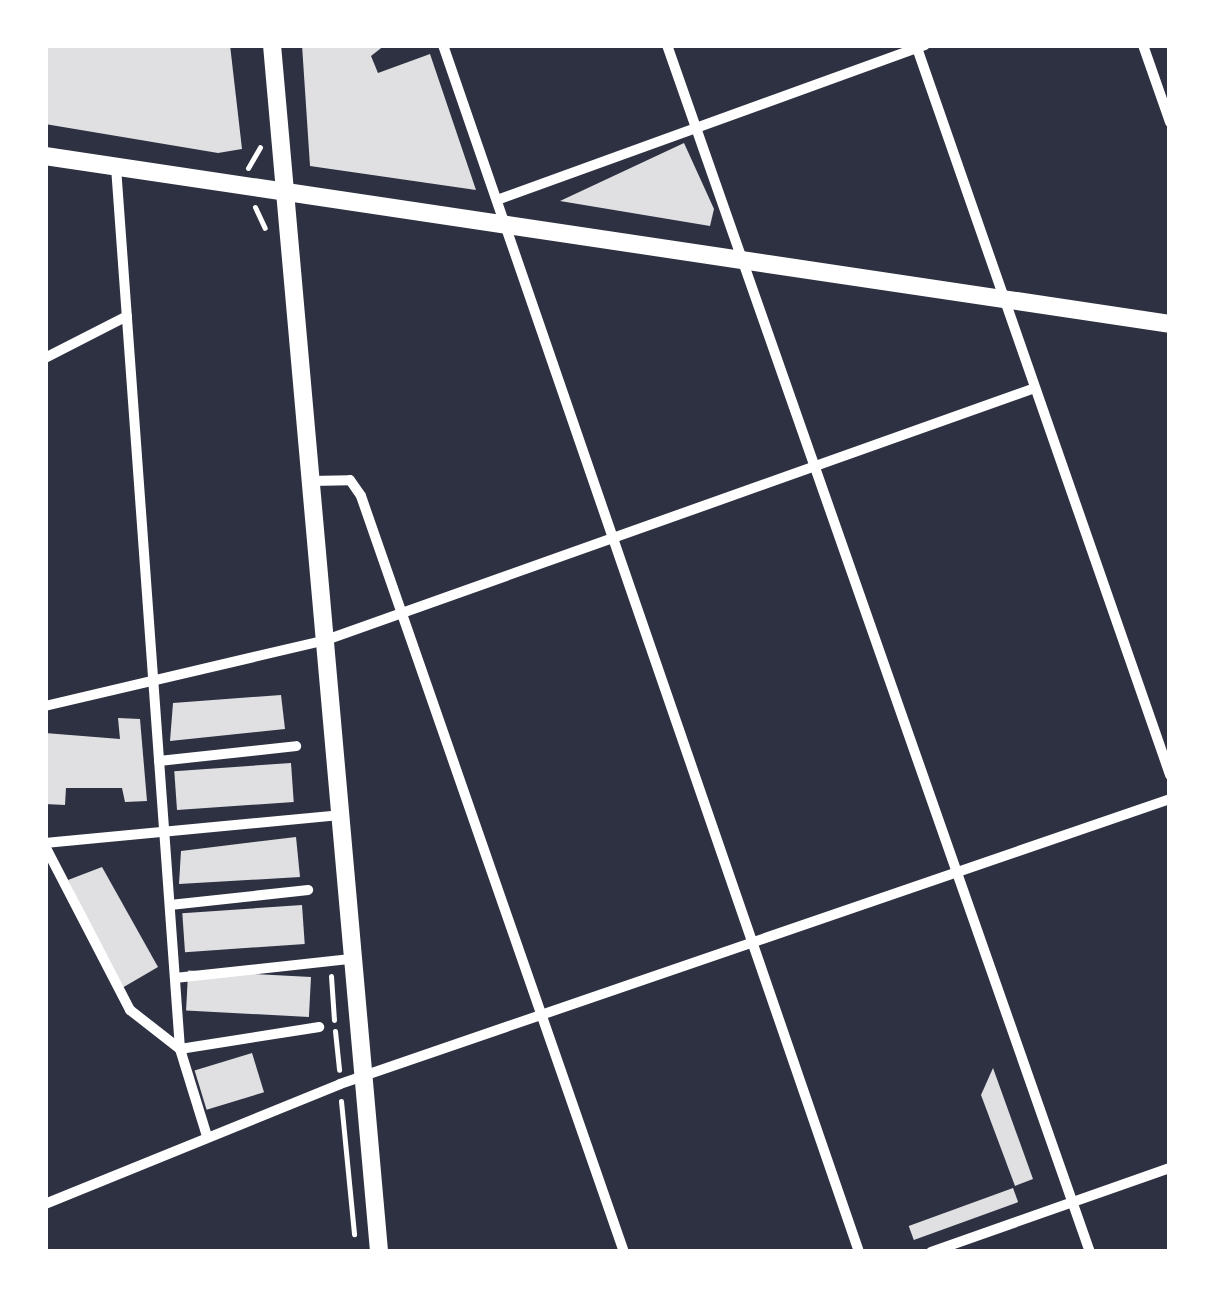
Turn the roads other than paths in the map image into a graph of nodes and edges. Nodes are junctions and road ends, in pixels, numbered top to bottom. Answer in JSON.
{"nodes":[{"id":1,"x":272,"y":45,"type":"edge"},
{"id":2,"x":443,"y":45,"type":"edge"},
{"id":3,"x":667,"y":45,"type":"edge"},
{"id":4,"x":1143,"y":45,"type":"edge"},
{"id":5,"x":919,"y":46,"type":"edge"},
{"id":6,"x":1170,"y":122,"type":"edge"},
{"id":7,"x":696,"y":128,"type":"junction"},
{"id":8,"x":45,"y":156,"type":"edge"},
{"id":9,"x":116,"y":167,"type":"junction"},
{"id":10,"x":283,"y":192,"type":"junction"},
{"id":11,"x":497,"y":200,"type":"junction"},
{"id":12,"x":506,"y":226,"type":"junction"},
{"id":13,"x":743,"y":262,"type":"junction"},
{"id":14,"x":1004,"y":300,"type":"junction"},
{"id":15,"x":127,"y":316,"type":"junction"},
{"id":16,"x":1170,"y":324,"type":"edge"},
{"id":17,"x":45,"y":358,"type":"edge"},
{"id":18,"x":1035,"y":388,"type":"junction"},
{"id":19,"x":814,"y":464,"type":"junction"},
{"id":20,"x":311,"y":481,"type":"junction"},
{"id":21,"x":612,"y":534,"type":"junction"},
{"id":22,"x":400,"y":607,"type":"junction"},
{"id":23,"x":326,"y":640,"type":"junction"},
{"id":24,"x":152,"y":677,"type":"junction"},
{"id":25,"x":45,"y":706,"type":"edge"},
{"id":26,"x":296,"y":746,"type":"dead end"},
{"id":27,"x":159,"y":761,"type":"junction"},
{"id":28,"x":1170,"y":775,"type":"edge"},
{"id":29,"x":1170,"y":799,"type":"edge"},
{"id":30,"x":340,"y":816,"type":"junction"},
{"id":31,"x":164,"y":830,"type":"junction"},
{"id":32,"x":45,"y":844,"type":"edge"},
{"id":33,"x":958,"y":871,"type":"junction"},
{"id":34,"x":308,"y":890,"type":"dead end"},
{"id":35,"x":170,"y":905,"type":"junction"},
{"id":36,"x":753,"y":946,"type":"junction"},
{"id":37,"x":351,"y":959,"type":"junction"},
{"id":38,"x":175,"y":978,"type":"junction"},
{"id":39,"x":542,"y":1015,"type":"junction"},
{"id":40,"x":319,"y":1027,"type":"dead end"},
{"id":41,"x":180,"y":1049,"type":"junction"},
{"id":42,"x":364,"y":1076,"type":"junction"},
{"id":43,"x":206,"y":1133,"type":"junction"},
{"id":44,"x":1170,"y":1168,"type":"edge"},
{"id":45,"x":1072,"y":1202,"type":"junction"},
{"id":46,"x":45,"y":1204,"type":"edge"},
{"id":47,"x":380,"y":1248,"type":"edge"},
{"id":48,"x":624,"y":1252,"type":"edge"},
{"id":49,"x":859,"y":1252,"type":"edge"},
{"id":50,"x":932,"y":1252,"type":"edge"},
{"id":51,"x":1090,"y":1252,"type":"edge"}],
"edges":[{"from":1,"to":10,"type":"street"},
{"from":2,"to":11,"type":"street"},
{"from":3,"to":7,"type":"street"},
{"from":4,"to":6,"type":"street"},
{"from":5,"to":7,"type":"street"},
{"from":5,"to":14,"type":"street"},
{"from":7,"to":11,"type":"street"},
{"from":7,"to":13,"type":"street"},
{"from":8,"to":9,"type":"street"},
{"from":9,"to":10,"type":"street"},
{"from":9,"to":15,"type":"street"},
{"from":10,"to":12,"type":"street"},
{"from":10,"to":20,"type":"street"},
{"from":11,"to":12,"type":"street"},
{"from":12,"to":13,"type":"street"},
{"from":12,"to":21,"type":"street"},
{"from":13,"to":14,"type":"street"},
{"from":13,"to":19,"type":"street"},
{"from":14,"to":16,"type":"street"},
{"from":14,"to":18,"type":"street"},
{"from":15,"to":17,"type":"street"},
{"from":15,"to":24,"type":"street"},
{"from":18,"to":19,"type":"street"},
{"from":18,"to":28,"type":"street"},
{"from":19,"to":21,"type":"street"},
{"from":19,"to":33,"type":"street"},
{"from":20,"to":22,"type":"street"},
{"from":20,"to":23,"type":"street"},
{"from":21,"to":22,"type":"street"},
{"from":21,"to":36,"type":"street"},
{"from":22,"to":23,"type":"street"},
{"from":22,"to":39,"type":"street"},
{"from":23,"to":24,"type":"street"},
{"from":23,"to":30,"type":"street"},
{"from":24,"to":25,"type":"street"},
{"from":24,"to":27,"type":"street"},
{"from":26,"to":27,"type":"street"},
{"from":27,"to":31,"type":"street"},
{"from":29,"to":33,"type":"street"},
{"from":30,"to":31,"type":"street"},
{"from":30,"to":37,"type":"street"},
{"from":31,"to":32,"type":"street"},
{"from":31,"to":35,"type":"street"},
{"from":32,"to":41,"type":"street"},
{"from":33,"to":36,"type":"street"},
{"from":33,"to":45,"type":"street"},
{"from":34,"to":35,"type":"street"},
{"from":35,"to":38,"type":"street"},
{"from":36,"to":39,"type":"street"},
{"from":36,"to":49,"type":"street"},
{"from":37,"to":38,"type":"street"},
{"from":37,"to":42,"type":"street"},
{"from":38,"to":41,"type":"street"},
{"from":39,"to":42,"type":"street"},
{"from":39,"to":48,"type":"street"},
{"from":40,"to":41,"type":"street"},
{"from":41,"to":43,"type":"street"},
{"from":42,"to":43,"type":"street"},
{"from":42,"to":47,"type":"street"},
{"from":43,"to":46,"type":"street"},
{"from":44,"to":45,"type":"street"},
{"from":45,"to":50,"type":"street"},
{"from":45,"to":51,"type":"street"}]}
